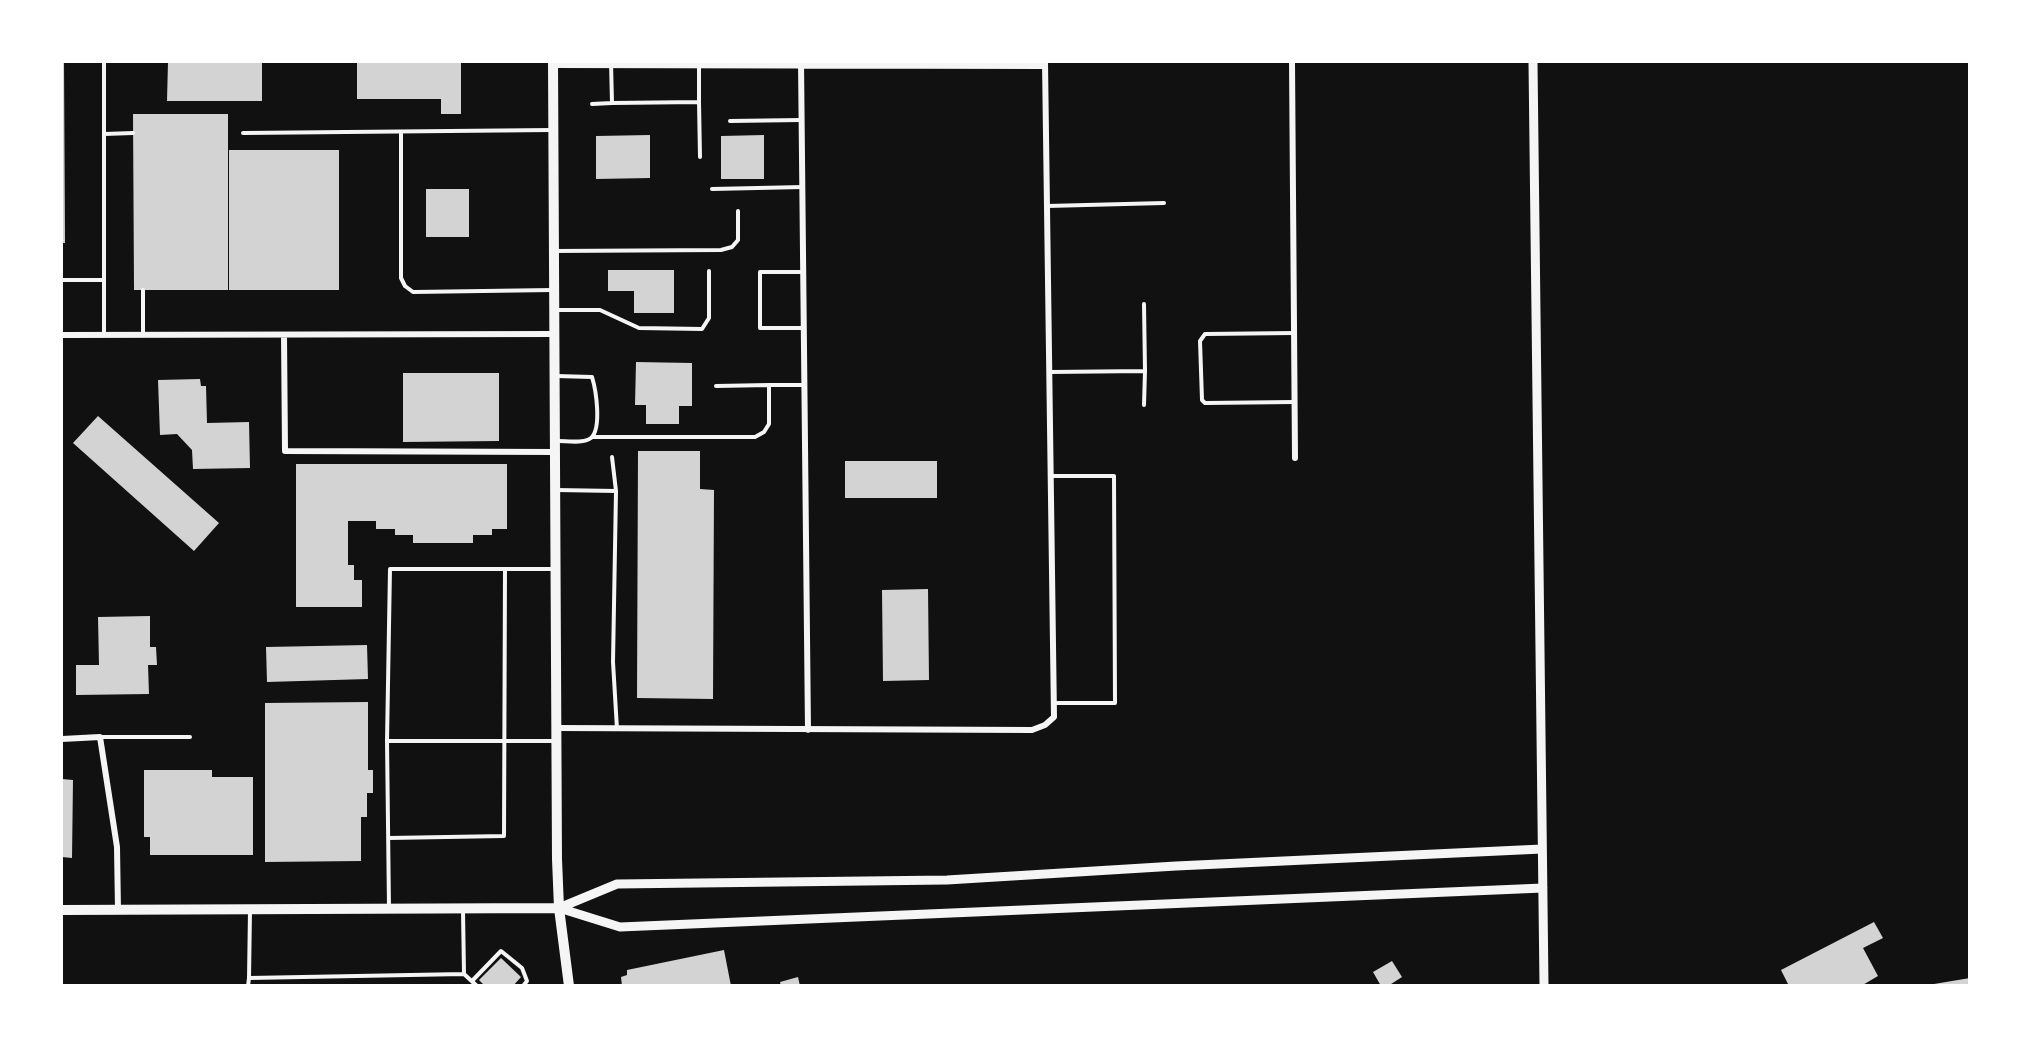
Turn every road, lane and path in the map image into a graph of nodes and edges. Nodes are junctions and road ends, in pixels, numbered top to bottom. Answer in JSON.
{"nodes":[{"id":1,"x":104,"y":62,"type":"edge"},
{"id":2,"x":1292,"y":62,"type":"edge"},
{"id":3,"x":1533,"y":62,"type":"edge"},
{"id":4,"x":553,"y":63,"type":"edge"},
{"id":5,"x":611,"y":63,"type":"edge"},
{"id":6,"x":801,"y":63,"type":"edge"},
{"id":7,"x":1045,"y":64,"type":"edge"},
{"id":8,"x":699,"y":65,"type":"junction"},
{"id":9,"x":699,"y":102,"type":"junction"},
{"id":10,"x":592,"y":104,"type":"dead end"},
{"id":11,"x":612,"y":104,"type":"junction"},
{"id":12,"x":802,"y":120,"type":"junction"},
{"id":13,"x":730,"y":121,"type":"dead end"},
{"id":14,"x":552,"y":130,"type":"junction"},
{"id":15,"x":401,"y":132,"type":"junction"},
{"id":16,"x":243,"y":133,"type":"dead end"},
{"id":17,"x":104,"y":134,"type":"junction"},
{"id":18,"x":134,"y":134,"type":"dead end"},
{"id":19,"x":700,"y":157,"type":"dead end"},
{"id":20,"x":803,"y":188,"type":"junction"},
{"id":21,"x":712,"y":189,"type":"dead end"},
{"id":22,"x":1164,"y":203,"type":"dead end"},
{"id":23,"x":1047,"y":206,"type":"junction"},
{"id":24,"x":738,"y":211,"type":"dead end"},
{"id":25,"x":553,"y":252,"type":"junction"},
{"id":26,"x":709,"y":272,"type":"dead end"},
{"id":27,"x":803,"y":272,"type":"junction"},
{"id":28,"x":62,"y":280,"type":"edge"},
{"id":29,"x":104,"y":280,"type":"junction"},
{"id":30,"x":143,"y":290,"type":"dead end"},
{"id":31,"x":554,"y":290,"type":"junction"},
{"id":32,"x":1144,"y":304,"type":"dead end"},
{"id":33,"x":554,"y":310,"type":"junction"},
{"id":34,"x":804,"y":328,"type":"junction"},
{"id":35,"x":1294,"y":333,"type":"junction"},
{"id":36,"x":555,"y":334,"type":"junction"},
{"id":37,"x":62,"y":335,"type":"edge"},
{"id":38,"x":104,"y":335,"type":"junction"},
{"id":39,"x":143,"y":335,"type":"junction"},
{"id":40,"x":284,"y":335,"type":"junction"},
{"id":41,"x":1144,"y":371,"type":"junction"},
{"id":42,"x":1049,"y":372,"type":"junction"},
{"id":43,"x":555,"y":376,"type":"junction"},
{"id":44,"x":769,"y":385,"type":"junction"},
{"id":45,"x":804,"y":385,"type":"junction"},
{"id":46,"x":716,"y":386,"type":"dead end"},
{"id":47,"x":1294,"y":402,"type":"junction"},
{"id":48,"x":1144,"y":405,"type":"dead end"},
{"id":49,"x":591,"y":437,"type":"junction"},
{"id":50,"x":555,"y":447,"type":"junction"},
{"id":51,"x":612,"y":457,"type":"dead end"},
{"id":52,"x":1294,"y":458,"type":"dead end"},
{"id":53,"x":1051,"y":476,"type":"junction"},
{"id":54,"x":555,"y":490,"type":"junction"},
{"id":55,"x":616,"y":491,"type":"junction"},
{"id":56,"x":505,"y":569,"type":"junction"},
{"id":57,"x":556,"y":569,"type":"junction"},
{"id":58,"x":1054,"y":703,"type":"junction"},
{"id":59,"x":556,"y":728,"type":"junction"},
{"id":60,"x":617,"y":729,"type":"junction"},
{"id":61,"x":808,"y":730,"type":"junction"},
{"id":62,"x":100,"y":737,"type":"junction"},
{"id":63,"x":190,"y":737,"type":"dead end"},
{"id":64,"x":62,"y":739,"type":"edge"},
{"id":65,"x":387,"y":741,"type":"junction"},
{"id":66,"x":503,"y":741,"type":"junction"},
{"id":67,"x":556,"y":741,"type":"junction"},
{"id":68,"x":389,"y":838,"type":"junction"},
{"id":69,"x":1542,"y":849,"type":"junction"},
{"id":70,"x":1543,"y":888,"type":"junction"},
{"id":71,"x":559,"y":908,"type":"junction"},
{"id":72,"x":389,"y":909,"type":"junction"},
{"id":73,"x":463,"y":909,"type":"junction"},
{"id":74,"x":62,"y":910,"type":"edge"},
{"id":75,"x":118,"y":910,"type":"junction"},
{"id":76,"x":250,"y":910,"type":"junction"},
{"id":77,"x":464,"y":974,"type":"junction"},
{"id":78,"x":249,"y":978,"type":"junction"},
{"id":79,"x":472,"y":981,"type":"junction"},
{"id":80,"x":248,"y":986,"type":"edge"},
{"id":81,"x":477,"y":986,"type":"edge"},
{"id":82,"x":523,"y":986,"type":"edge"},
{"id":83,"x":569,"y":986,"type":"edge"},
{"id":84,"x":1544,"y":986,"type":"edge"}],
"edges":[{"from":1,"to":17,"type":"lane"},
{"from":2,"to":35,"type":"street"},
{"from":3,"to":69,"type":"street"},
{"from":4,"to":5,"type":"street"},
{"from":4,"to":14,"type":"main road"},
{"from":5,"to":8,"type":"street"},
{"from":5,"to":11,"type":"lane"},
{"from":6,"to":7,"type":"street"},
{"from":6,"to":8,"type":"street"},
{"from":6,"to":12,"type":"street"},
{"from":7,"to":23,"type":"street"},
{"from":8,"to":9,"type":"lane"},
{"from":9,"to":11,"type":"lane"},
{"from":9,"to":19,"type":"lane"},
{"from":10,"to":11,"type":"lane"},
{"from":12,"to":13,"type":"lane"},
{"from":12,"to":20,"type":"street"},
{"from":14,"to":15,"type":"lane"},
{"from":14,"to":25,"type":"main road"},
{"from":15,"to":16,"type":"lane"},
{"from":15,"to":31,"type":"lane"},
{"from":17,"to":18,"type":"lane"},
{"from":17,"to":29,"type":"lane"},
{"from":20,"to":21,"type":"lane"},
{"from":20,"to":27,"type":"street"},
{"from":22,"to":23,"type":"lane"},
{"from":23,"to":42,"type":"street"},
{"from":24,"to":25,"type":"lane"},
{"from":25,"to":31,"type":"main road"},
{"from":26,"to":33,"type":"lane"},
{"from":27,"to":34,"type":"street"},
{"from":27,"to":34,"type":"lane"},
{"from":28,"to":29,"type":"lane"},
{"from":29,"to":38,"type":"lane"},
{"from":30,"to":39,"type":"lane"},
{"from":31,"to":33,"type":"main road"},
{"from":32,"to":41,"type":"lane"},
{"from":33,"to":36,"type":"main road"},
{"from":34,"to":45,"type":"street"},
{"from":35,"to":47,"type":"street"},
{"from":35,"to":47,"type":"lane"},
{"from":36,"to":40,"type":"street"},
{"from":36,"to":43,"type":"main road"},
{"from":37,"to":38,"type":"street"},
{"from":38,"to":39,"type":"street"},
{"from":39,"to":40,"type":"street"},
{"from":40,"to":50,"type":"street"},
{"from":41,"to":42,"type":"lane"},
{"from":41,"to":48,"type":"lane"},
{"from":42,"to":53,"type":"street"},
{"from":43,"to":49,"type":"lane"},
{"from":43,"to":50,"type":"main road"},
{"from":44,"to":45,"type":"lane"},
{"from":44,"to":46,"type":"lane"},
{"from":44,"to":49,"type":"lane"},
{"from":45,"to":61,"type":"street"},
{"from":47,"to":52,"type":"street"},
{"from":49,"to":50,"type":"lane"},
{"from":50,"to":54,"type":"main road"},
{"from":51,"to":55,"type":"lane"},
{"from":53,"to":58,"type":"street"},
{"from":53,"to":58,"type":"lane"},
{"from":54,"to":55,"type":"lane"},
{"from":54,"to":57,"type":"main road"},
{"from":55,"to":60,"type":"lane"},
{"from":56,"to":57,"type":"lane"},
{"from":56,"to":65,"type":"lane"},
{"from":56,"to":66,"type":"lane"},
{"from":57,"to":59,"type":"main road"},
{"from":58,"to":61,"type":"street"},
{"from":59,"to":60,"type":"street"},
{"from":59,"to":67,"type":"main road"},
{"from":60,"to":61,"type":"street"},
{"from":62,"to":63,"type":"lane"},
{"from":62,"to":64,"type":"street"},
{"from":62,"to":75,"type":"street"},
{"from":65,"to":66,"type":"lane"},
{"from":65,"to":68,"type":"lane"},
{"from":66,"to":67,"type":"lane"},
{"from":66,"to":68,"type":"lane"},
{"from":67,"to":71,"type":"main road"},
{"from":68,"to":72,"type":"lane"},
{"from":69,"to":70,"type":"street"},
{"from":69,"to":71,"type":"street"},
{"from":70,"to":71,"type":"street"},
{"from":70,"to":84,"type":"street"},
{"from":71,"to":73,"type":"main road"},
{"from":71,"to":83,"type":"main road"},
{"from":72,"to":73,"type":"main road"},
{"from":72,"to":76,"type":"main road"},
{"from":73,"to":77,"type":"lane"},
{"from":74,"to":75,"type":"main road"},
{"from":75,"to":76,"type":"main road"},
{"from":76,"to":78,"type":"lane"},
{"from":77,"to":78,"type":"lane"},
{"from":77,"to":79,"type":"lane"},
{"from":78,"to":80,"type":"lane"},
{"from":79,"to":81,"type":"lane"},
{"from":79,"to":82,"type":"lane"}]}
